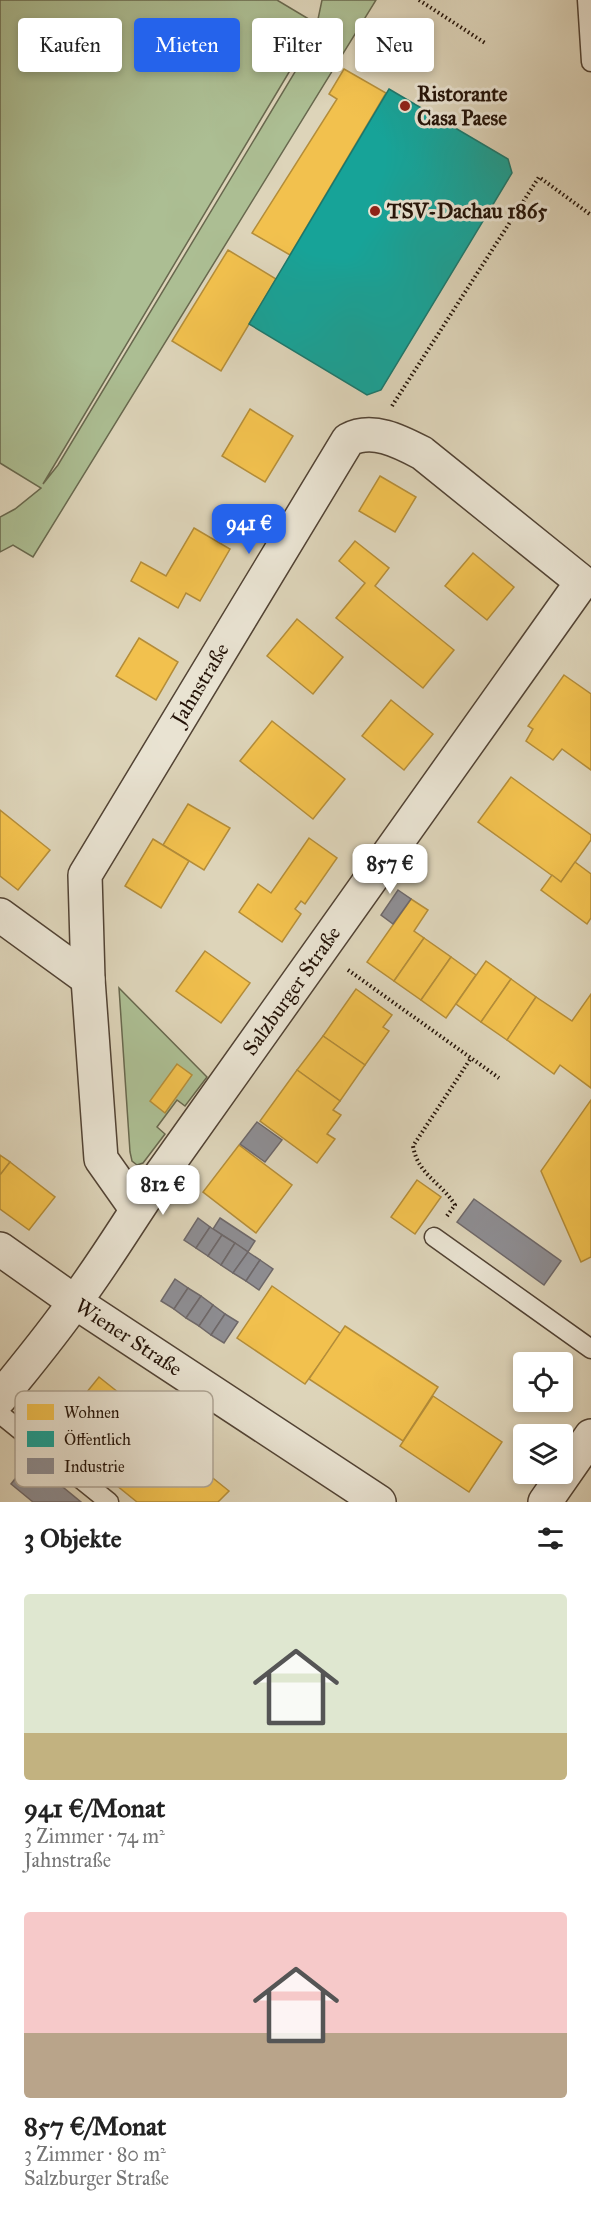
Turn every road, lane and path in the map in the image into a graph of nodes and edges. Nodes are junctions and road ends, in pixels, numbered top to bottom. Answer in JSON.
{"nodes":[{"id":1,"x":418,"y":0,"type":"edge"},
{"id":2,"x":586,"y":0,"type":"edge"},
{"id":3,"x":485,"y":44,"type":"dead end"},
{"id":4,"x":591,"y":62,"type":"edge"},
{"id":5,"x":591,"y":215,"type":"edge"},
{"id":6,"x":481,"y":268,"type":"junction"},
{"id":7,"x":487,"y":272,"type":"dead end"},
{"id":8,"x":427,"y":352,"type":"junction"},
{"id":9,"x":432,"y":356,"type":"dead end"},
{"id":10,"x":375,"y":435,"type":"junction"},
{"id":11,"x":587,"y":573,"type":"edge"},
{"id":12,"x":0,"y":915,"type":"edge"},
{"id":13,"x":319,"y":950,"type":"junction"},
{"id":14,"x":87,"y":979,"type":"junction"},
{"id":15,"x":471,"y":1058,"type":"junction"},
{"id":16,"x":499,"y":1077,"type":"dead end"},
{"id":17,"x":132,"y":1217,"type":"junction"},
{"id":18,"x":434,"y":1237,"type":"joint"},
{"id":19,"x":0,"y":1249,"type":"edge"},
{"id":20,"x":75,"y":1302,"type":"junction"},
{"id":21,"x":591,"y":1349,"type":"edge"},
{"id":22,"x":210,"y":1391,"type":"edge"},
{"id":23,"x":213,"y":1393,"type":"edge"},
{"id":24,"x":0,"y":1398,"type":"edge"},
{"id":25,"x":0,"y":1414,"type":"edge"},
{"id":26,"x":15,"y":1426,"type":"edge"},
{"id":27,"x":591,"y":1436,"type":"edge"},
{"id":28,"x":91,"y":1487,"type":"edge"},
{"id":29,"x":110,"y":1502,"type":"edge"},
{"id":30,"x":379,"y":1502,"type":"edge"},
{"id":31,"x":545,"y":1502,"type":"edge"}],
"edges":[{"from":1,"to":3,"type":"path"},
{"from":2,"to":4,"type":"lane"},
{"from":5,"to":6,"type":"path"},
{"from":6,"to":7,"type":"path"},
{"from":6,"to":8,"type":"path"},
{"from":8,"to":9,"type":"path"},
{"from":8,"to":10,"type":"path"},
{"from":10,"to":11,"type":"street"},
{"from":10,"to":14,"type":"street","name":"Jahnstraße"},
{"from":11,"to":13,"type":"street","name":"Salzburger Straße"},
{"from":12,"to":14,"type":"street"},
{"from":13,"to":15,"type":"path"},
{"from":13,"to":17,"type":"street","name":"Salzburger Straße"},
{"from":14,"to":17,"type":"street","name":"Jahnstraße"},
{"from":15,"to":16,"type":"path"},
{"from":15,"to":18,"type":"path"},
{"from":17,"to":20,"type":"street"},
{"from":18,"to":21,"type":"lane"},
{"from":19,"to":20,"type":"street","name":"Wiener Straße"},
{"from":20,"to":22,"type":"street","name":"Wiener Straße"},
{"from":20,"to":24,"type":"street"},
{"from":23,"to":30,"type":"street","name":"Wiener Straße"},
{"from":25,"to":26,"type":"lane"},
{"from":27,"to":31,"type":"street"},
{"from":28,"to":29,"type":"lane"}]}
